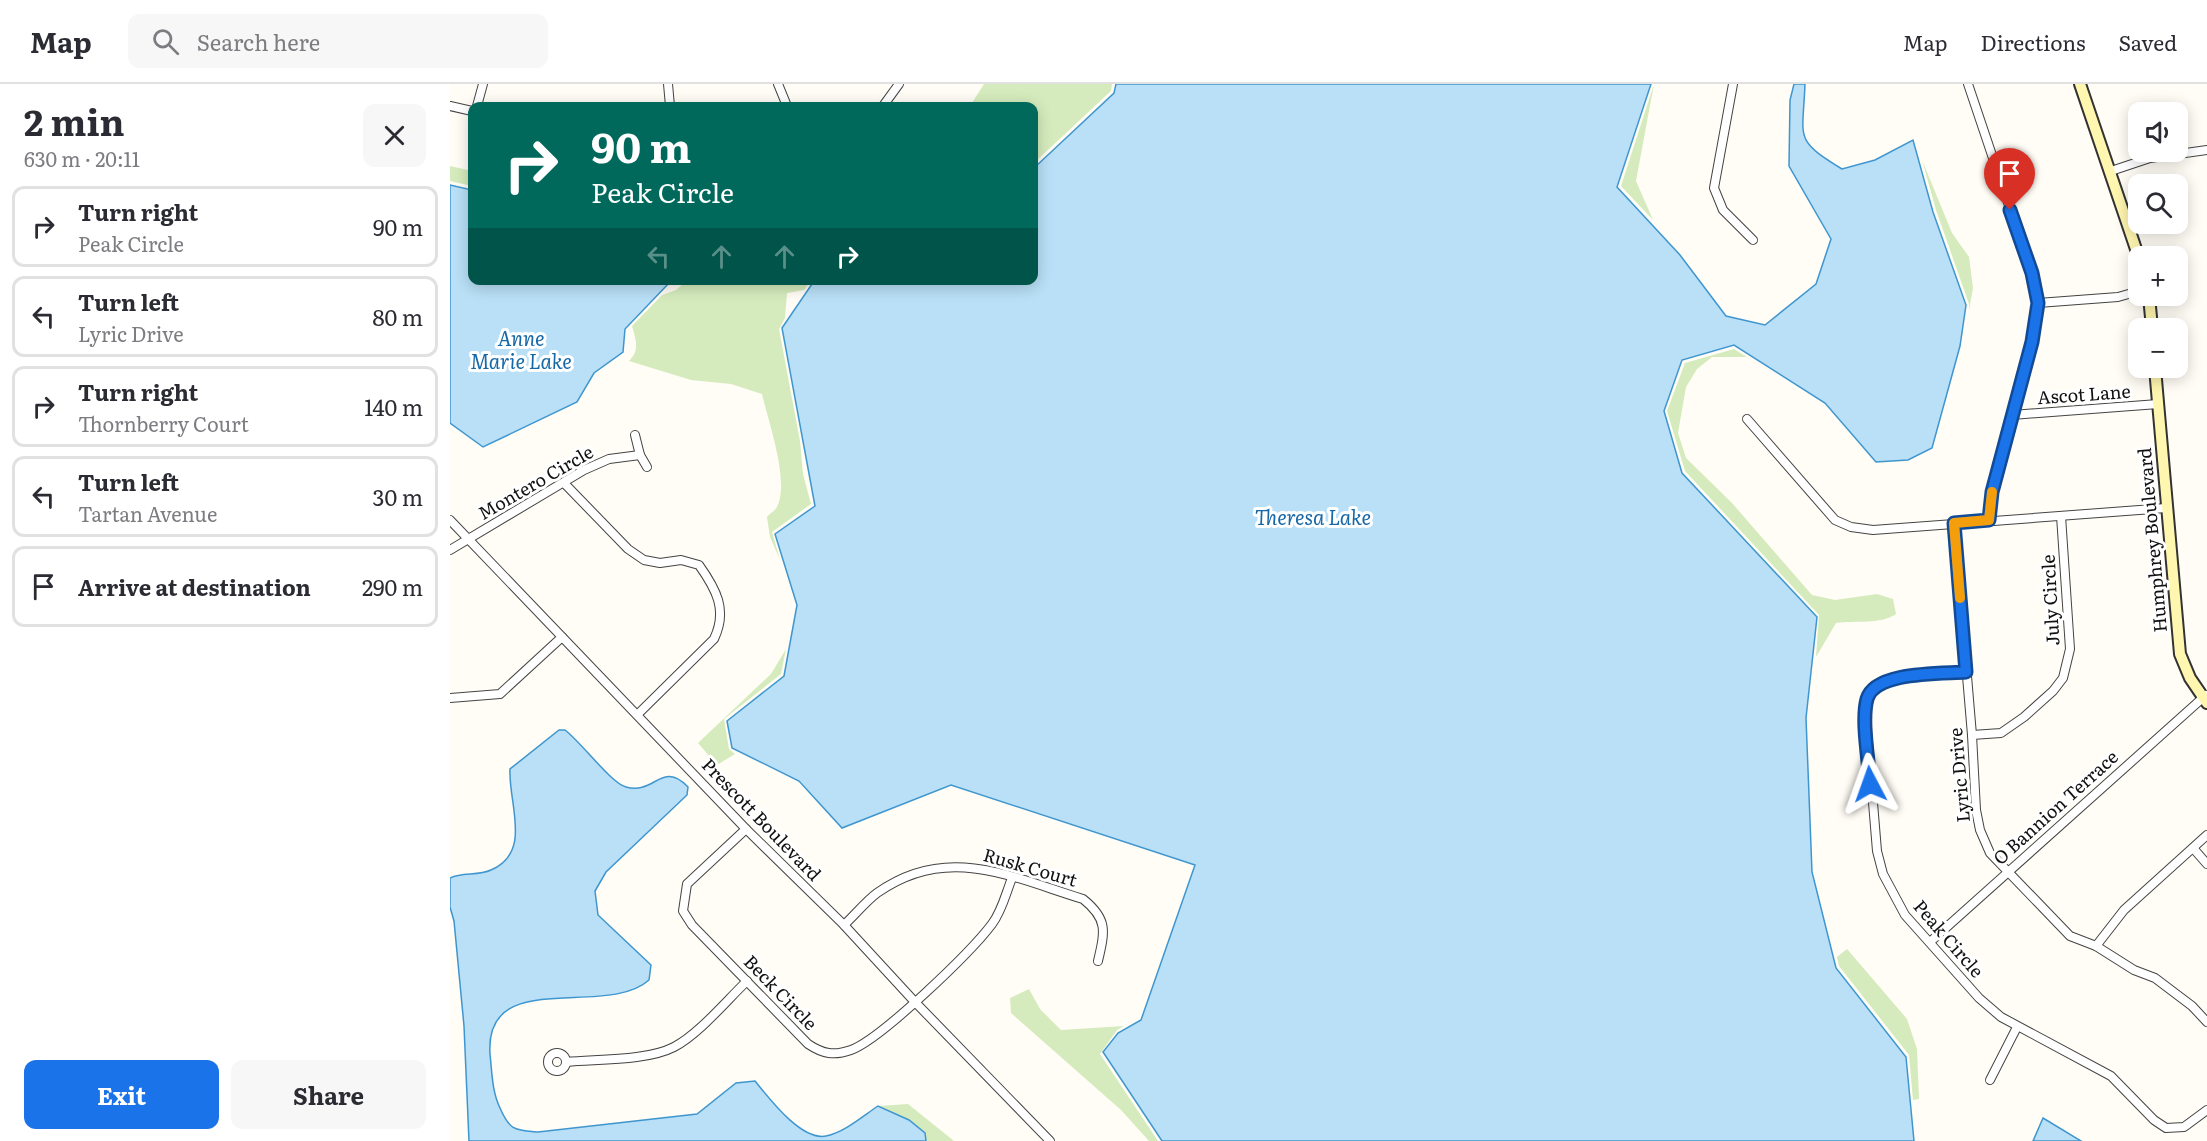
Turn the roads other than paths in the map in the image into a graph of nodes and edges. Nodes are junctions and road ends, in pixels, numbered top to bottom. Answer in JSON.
{"nodes":[{"id":1,"x":483,"y":84,"type":"edge"},
{"id":2,"x":668,"y":84,"type":"edge"},
{"id":3,"x":778,"y":84,"type":"edge"},
{"id":4,"x":899,"y":84,"type":"edge"},
{"id":5,"x":1733,"y":84,"type":"edge"},
{"id":6,"x":1968,"y":84,"type":"edge"},
{"id":7,"x":2080,"y":84,"type":"edge"},
{"id":8,"x":478,"y":102,"type":"edge"},
{"id":9,"x":670,"y":102,"type":"edge"},
{"id":10,"x":785,"y":102,"type":"edge"},
{"id":11,"x":886,"y":102,"type":"edge"},
{"id":12,"x":450,"y":106,"type":"edge"},
{"id":13,"x":468,"y":110,"type":"edge"},
{"id":14,"x":2207,"y":150,"type":"edge"},
{"id":15,"x":2111,"y":171,"type":"junction"},
{"id":16,"x":1753,"y":240,"type":"dead end"},
{"id":17,"x":2135,"y":246,"type":"edge"},
{"id":18,"x":2128,"y":294,"type":"edge"},
{"id":19,"x":2038,"y":303,"type":"junction"},
{"id":20,"x":2156,"y":378,"type":"edge"},
{"id":21,"x":2158,"y":404,"type":"junction"},
{"id":22,"x":2012,"y":415,"type":"junction"},
{"id":23,"x":1747,"y":419,"type":"dead end"},
{"id":24,"x":635,"y":435,"type":"dead end"},
{"id":25,"x":640,"y":455,"type":"junction"},
{"id":26,"x":647,"y":467,"type":"dead end"},
{"id":27,"x":564,"y":483,"type":"junction"},
{"id":28,"x":2166,"y":508,"type":"junction"},
{"id":29,"x":2061,"y":516,"type":"junction"},
{"id":30,"x":450,"y":520,"type":"edge"},
{"id":31,"x":1989,"y":520,"type":"junction"},
{"id":32,"x":1954,"y":523,"type":"junction"},
{"id":33,"x":470,"y":538,"type":"junction"},
{"id":34,"x":450,"y":550,"type":"edge"},
{"id":35,"x":562,"y":637,"type":"junction"},
{"id":36,"x":1966,"y":672,"type":"junction"},
{"id":37,"x":450,"y":698,"type":"edge"},
{"id":38,"x":2206,"y":698,"type":"edge"},
{"id":39,"x":638,"y":714,"type":"junction"},
{"id":40,"x":1972,"y":735,"type":"junction"},
{"id":41,"x":746,"y":829,"type":"junction"},
{"id":42,"x":2207,"y":835,"type":"edge"},
{"id":43,"x":2193,"y":848,"type":"junction"},
{"id":44,"x":2207,"y":864,"type":"edge"},
{"id":45,"x":2007,"y":871,"type":"junction"},
{"id":46,"x":1012,"y":878,"type":"junction"},
{"id":47,"x":844,"y":925,"type":"junction"},
{"id":48,"x":1930,"y":942,"type":"junction"},
{"id":49,"x":2096,"y":946,"type":"junction"},
{"id":50,"x":1098,"y":961,"type":"dead end"},
{"id":51,"x":747,"y":981,"type":"junction"},
{"id":52,"x":914,"y":1001,"type":"junction"},
{"id":53,"x":2207,"y":1022,"type":"edge"},
{"id":54,"x":2017,"y":1027,"type":"junction"},
{"id":55,"x":567,"y":1062,"type":"dead end"},
{"id":56,"x":1990,"y":1080,"type":"dead end"},
{"id":57,"x":2207,"y":1110,"type":"edge"},
{"id":58,"x":1050,"y":1141,"type":"edge"}],
"edges":[{"from":1,"to":8,"type":"street"},
{"from":2,"to":9,"type":"street"},
{"from":3,"to":10,"type":"street"},
{"from":4,"to":11,"type":"street"},
{"from":5,"to":16,"type":"street"},
{"from":6,"to":19,"type":"street"},
{"from":7,"to":15,"type":"street"},
{"from":12,"to":13,"type":"street"},
{"from":14,"to":15,"type":"street"},
{"from":15,"to":17,"type":"street"},
{"from":18,"to":19,"type":"street"},
{"from":19,"to":22,"type":"street"},
{"from":20,"to":21,"type":"street","name":"Humphrey Boulevard"},
{"from":21,"to":22,"type":"street","name":"Ascot Lane"},
{"from":21,"to":28,"type":"street","name":"Humphrey Boulevard"},
{"from":22,"to":31,"type":"street"},
{"from":23,"to":32,"type":"street"},
{"from":24,"to":25,"type":"street"},
{"from":25,"to":26,"type":"street"},
{"from":25,"to":27,"type":"street","name":"Montero Circle"},
{"from":27,"to":33,"type":"street","name":"Montero Circle"},
{"from":27,"to":39,"type":"street"},
{"from":28,"to":29,"type":"street"},
{"from":28,"to":38,"type":"street","name":"Humphrey Boulevard"},
{"from":29,"to":31,"type":"street"},
{"from":29,"to":40,"type":"street","name":"July Circle"},
{"from":30,"to":33,"type":"street","name":"Prescott Boulevard"},
{"from":31,"to":32,"type":"street"},
{"from":32,"to":36,"type":"street","name":"Lyric Drive"},
{"from":33,"to":34,"type":"street","name":"Montero Circle"},
{"from":33,"to":35,"type":"street","name":"Prescott Boulevard"},
{"from":35,"to":37,"type":"street"},
{"from":35,"to":39,"type":"street","name":"Prescott Boulevard"},
{"from":36,"to":40,"type":"street","name":"Lyric Drive"},
{"from":36,"to":48,"type":"street","name":"Peak Circle"},
{"from":38,"to":45,"type":"street","name":"O Bannion Terrace"},
{"from":39,"to":41,"type":"street","name":"Prescott Boulevard"},
{"from":40,"to":45,"type":"street","name":"Lyric Drive"},
{"from":41,"to":47,"type":"street","name":"Prescott Boulevard"},
{"from":41,"to":51,"type":"street","name":"Beck Circle"},
{"from":42,"to":43,"type":"street"},
{"from":43,"to":44,"type":"street"},
{"from":43,"to":49,"type":"street"},
{"from":45,"to":48,"type":"street","name":"O Bannion Terrace"},
{"from":45,"to":49,"type":"street","name":"Lyric Drive"},
{"from":46,"to":47,"type":"street","name":"Rusk Court"},
{"from":46,"to":50,"type":"street","name":"Rusk Court"},
{"from":46,"to":52,"type":"street","name":"Beck Circle"},
{"from":47,"to":52,"type":"street","name":"Prescott Boulevard"},
{"from":48,"to":54,"type":"street","name":"Peak Circle"},
{"from":49,"to":53,"type":"street","name":"Lyric Drive"},
{"from":51,"to":52,"type":"street","name":"Beck Circle"},
{"from":51,"to":55,"type":"street"},
{"from":52,"to":58,"type":"street","name":"Prescott Boulevard"},
{"from":54,"to":56,"type":"street"},
{"from":54,"to":57,"type":"street","name":"Peak Circle"}]}
